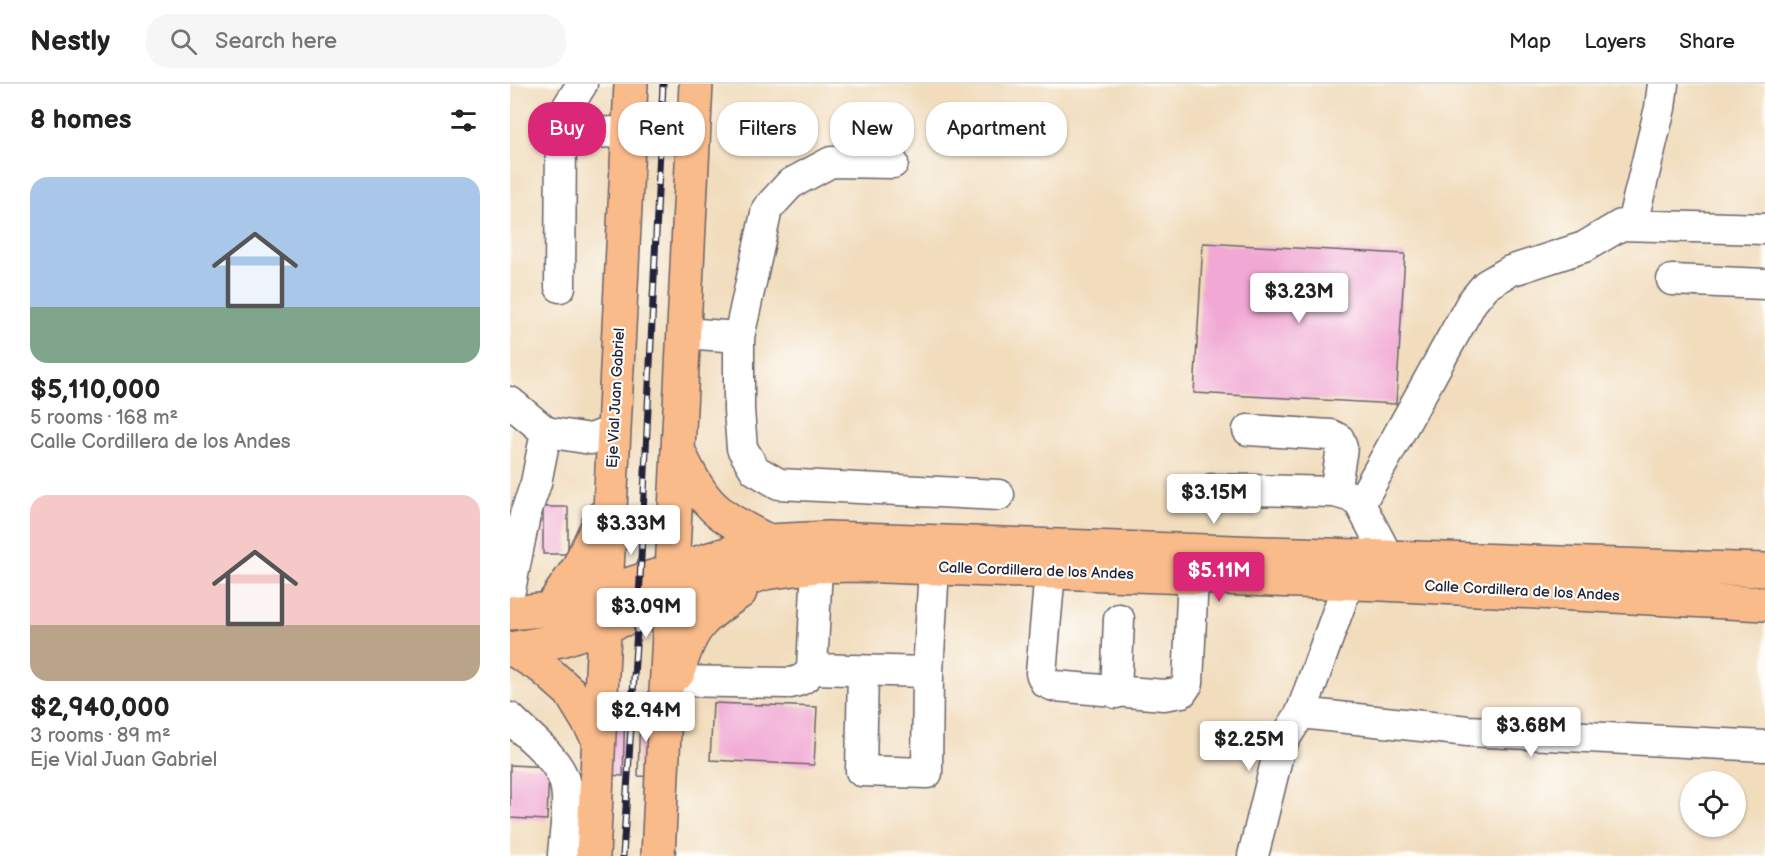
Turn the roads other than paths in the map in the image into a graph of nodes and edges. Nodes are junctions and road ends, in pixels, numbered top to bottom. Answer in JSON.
{"nodes":[{"id":1,"x":582,"y":84,"type":"edge"},
{"id":2,"x":631,"y":84,"type":"edge"},
{"id":3,"x":696,"y":84,"type":"edge"},
{"id":4,"x":1663,"y":84,"type":"edge"},
{"id":5,"x":570,"y":102,"type":"edge"},
{"id":6,"x":630,"y":102,"type":"edge"},
{"id":7,"x":561,"y":156,"type":"edge"},
{"id":8,"x":628,"y":156,"type":"edge"},
{"id":9,"x":893,"y":163,"type":"dead end"},
{"id":10,"x":1632,"y":224,"type":"junction"},
{"id":11,"x":1765,"y":230,"type":"edge"},
{"id":12,"x":1671,"y":280,"type":"dead end"},
{"id":13,"x":1765,"y":284,"type":"edge"},
{"id":14,"x":560,"y":287,"type":"dead end"},
{"id":15,"x":684,"y":333,"type":"junction"},
{"id":16,"x":739,"y":337,"type":"junction"},
{"id":17,"x":510,"y":402,"type":"edge"},
{"id":18,"x":615,"y":430,"type":"junction"},
{"id":19,"x":1248,"y":430,"type":"dead end"},
{"id":20,"x":546,"y":432,"type":"junction"},
{"id":21,"x":679,"y":452,"type":"junction"},
{"id":22,"x":1212,"y":489,"type":"dead end"},
{"id":23,"x":999,"y":495,"type":"dead end"},
{"id":24,"x":610,"y":496,"type":"junction"},
{"id":25,"x":1348,"y":498,"type":"junction"},
{"id":26,"x":768,"y":541,"type":"junction"},
{"id":27,"x":803,"y":568,"type":"junction"},
{"id":28,"x":934,"y":568,"type":"junction"},
{"id":29,"x":1765,"y":570,"type":"edge"},
{"id":30,"x":673,"y":571,"type":"junction"},
{"id":31,"x":1385,"y":571,"type":"junction"},
{"id":32,"x":1050,"y":572,"type":"junction"},
{"id":33,"x":1193,"y":577,"type":"junction"},
{"id":34,"x":1348,"y":583,"type":"junction"},
{"id":35,"x":510,"y":590,"type":"edge"},
{"id":36,"x":605,"y":592,"type":"junction"},
{"id":37,"x":672,"y":603,"type":"junction"},
{"id":38,"x":1765,"y":604,"type":"edge"},
{"id":39,"x":550,"y":609,"type":"junction"},
{"id":40,"x":510,"y":613,"type":"edge"},
{"id":41,"x":1119,"y":619,"type":"dead end"},
{"id":42,"x":604,"y":626,"type":"junction"},
{"id":43,"x":511,"y":649,"type":"edge"},
{"id":44,"x":812,"y":669,"type":"junction"},
{"id":45,"x":863,"y":672,"type":"junction"},
{"id":46,"x":928,"y":672,"type":"junction"},
{"id":47,"x":1116,"y":693,"type":"junction"},
{"id":48,"x":671,"y":695,"type":"junction"},
{"id":49,"x":1301,"y":713,"type":"junction"},
{"id":50,"x":510,"y":718,"type":"edge"},
{"id":51,"x":598,"y":738,"type":"junction"},
{"id":52,"x":1765,"y":747,"type":"edge"},
{"id":53,"x":562,"y":856,"type":"edge"},
{"id":54,"x":593,"y":856,"type":"edge"},
{"id":55,"x":658,"y":856,"type":"edge"},
{"id":56,"x":1253,"y":856,"type":"edge"}],
"edges":[{"from":1,"to":5,"type":"street"},
{"from":2,"to":6,"type":"main road","name":"Eje Vial Juan Gabriel"},
{"from":3,"to":15,"type":"main road"},
{"from":4,"to":10,"type":"street"},
{"from":7,"to":14,"type":"street"},
{"from":8,"to":18,"type":"main road","name":"Eje Vial Juan Gabriel"},
{"from":9,"to":16,"type":"street"},
{"from":10,"to":11,"type":"street"},
{"from":10,"to":25,"type":"street"},
{"from":12,"to":13,"type":"street"},
{"from":15,"to":16,"type":"street"},
{"from":15,"to":21,"type":"main road"},
{"from":16,"to":23,"type":"street"},
{"from":17,"to":20,"type":"street"},
{"from":18,"to":20,"type":"street"},
{"from":18,"to":24,"type":"main road","name":"Eje Vial Juan Gabriel"},
{"from":19,"to":25,"type":"street"},
{"from":20,"to":35,"type":"street"},
{"from":21,"to":26,"type":"main road"},
{"from":21,"to":30,"type":"main road"},
{"from":22,"to":25,"type":"street"},
{"from":24,"to":36,"type":"main road","name":"Eje Vial Juan Gabriel"},
{"from":24,"to":39,"type":"main road"},
{"from":25,"to":31,"type":"street"},
{"from":26,"to":30,"type":"main road","name":"Calle Cordillera de los Andes"},
{"from":26,"to":31,"type":"main road","name":"Calle Cordillera de los Andes"},
{"from":27,"to":28,"type":"main road","name":"Calle Cordillera de los Andes"},
{"from":27,"to":37,"type":"main road","name":"Calle Cordillera de los Andes"},
{"from":27,"to":44,"type":"street"},
{"from":27,"to":48,"type":"main road"},
{"from":28,"to":32,"type":"main road","name":"Calle Cordillera de los Andes"},
{"from":28,"to":46,"type":"street"},
{"from":29,"to":31,"type":"main road","name":"Calle Cordillera de los Andes"},
{"from":30,"to":36,"type":"main road","name":"Calle Cordillera de los Andes"},
{"from":30,"to":37,"type":"main road"},
{"from":31,"to":34,"type":"main road","name":"Calle Cordillera de los Andes"},
{"from":31,"to":38,"type":"main road","name":"Calle Cordillera de los Andes"},
{"from":32,"to":33,"type":"main road","name":"Calle Cordillera de los Andes"},
{"from":32,"to":47,"type":"street"},
{"from":33,"to":34,"type":"main road","name":"Calle Cordillera de los Andes"},
{"from":33,"to":47,"type":"street"},
{"from":34,"to":49,"type":"street"},
{"from":36,"to":39,"type":"main road","name":"Calle Cordillera de los Andes"},
{"from":36,"to":42,"type":"main road","name":"Eje Vial Juan Gabriel"},
{"from":37,"to":42,"type":"main road","name":"Calle Cordillera de los Andes"},
{"from":37,"to":48,"type":"main road"},
{"from":39,"to":40,"type":"main road","name":"Calle Cordillera de los Andes"},
{"from":41,"to":47,"type":"street"},
{"from":42,"to":43,"type":"main road","name":"Calle Cordillera de los Andes"},
{"from":42,"to":51,"type":"main road","name":"Eje Vial Juan Gabriel"},
{"from":43,"to":51,"type":"main road"},
{"from":44,"to":45,"type":"street"},
{"from":44,"to":48,"type":"street"},
{"from":45,"to":46,"type":"street"},
{"from":45,"to":46,"type":"street"},
{"from":48,"to":55,"type":"main road"},
{"from":49,"to":52,"type":"street"},
{"from":49,"to":56,"type":"street"},
{"from":50,"to":53,"type":"street"},
{"from":51,"to":54,"type":"main road","name":"Eje Vial Juan Gabriel"}]}
